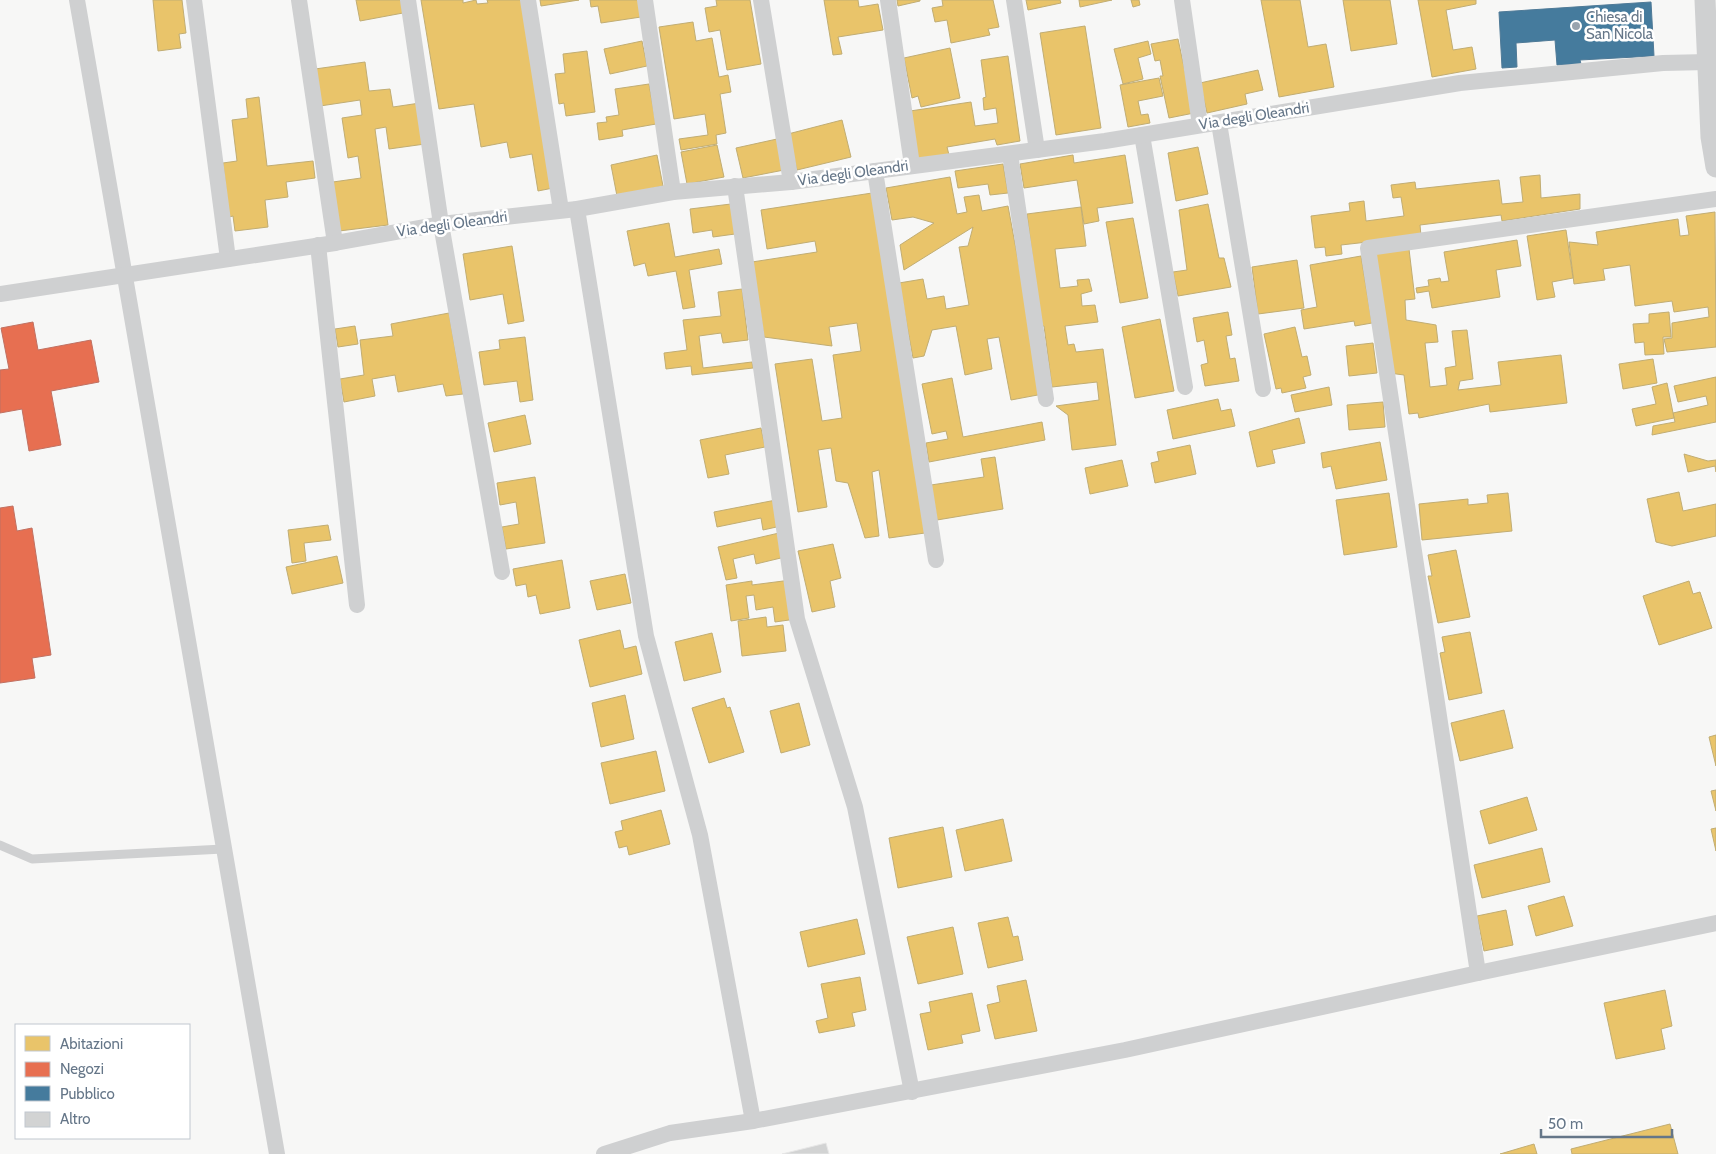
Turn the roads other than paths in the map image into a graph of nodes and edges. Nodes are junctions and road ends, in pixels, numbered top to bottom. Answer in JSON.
{"nodes":[{"id":1,"x":77,"y":0,"type":"edge"},
{"id":2,"x":194,"y":0,"type":"edge"},
{"id":3,"x":298,"y":0,"type":"edge"},
{"id":4,"x":408,"y":0,"type":"edge"},
{"id":5,"x":528,"y":0,"type":"edge"},
{"id":6,"x":645,"y":0,"type":"edge"},
{"id":7,"x":762,"y":0,"type":"edge"},
{"id":8,"x":888,"y":0,"type":"edge"},
{"id":9,"x":1014,"y":0,"type":"edge"},
{"id":10,"x":1182,"y":0,"type":"edge"},
{"id":11,"x":1705,"y":0,"type":"edge"},
{"id":12,"x":1708,"y":62,"type":"junction"},
{"id":13,"x":1219,"y":123,"type":"junction"},
{"id":14,"x":1200,"y":125,"type":"junction"},
{"id":15,"x":1142,"y":135,"type":"junction"},
{"id":16,"x":1037,"y":150,"type":"junction"},
{"id":17,"x":1010,"y":154,"type":"junction"},
{"id":18,"x":912,"y":165,"type":"junction"},
{"id":19,"x":1716,"y":167,"type":"edge"},
{"id":20,"x":876,"y":171,"type":"junction"},
{"id":21,"x":790,"y":182,"type":"junction"},
{"id":22,"x":735,"y":186,"type":"junction"},
{"id":23,"x":673,"y":192,"type":"junction"},
{"id":24,"x":1716,"y":199,"type":"edge"},
{"id":25,"x":569,"y":210,"type":"junction"},
{"id":26,"x":441,"y":224,"type":"junction"},
{"id":27,"x":335,"y":243,"type":"junction"},
{"id":28,"x":318,"y":245,"type":"junction"},
{"id":29,"x":228,"y":259,"type":"junction"},
{"id":30,"x":126,"y":274,"type":"junction"},
{"id":31,"x":0,"y":294,"type":"edge"},
{"id":32,"x":1185,"y":387,"type":"dead end"},
{"id":33,"x":1263,"y":389,"type":"dead end"},
{"id":34,"x":1046,"y":399,"type":"dead end"},
{"id":35,"x":936,"y":560,"type":"dead end"},
{"id":36,"x":502,"y":572,"type":"dead end"},
{"id":37,"x":358,"y":606,"type":"dead end"},
{"id":38,"x":0,"y":845,"type":"edge"},
{"id":39,"x":223,"y":849,"type":"junction"},
{"id":40,"x":1716,"y":923,"type":"edge"},
{"id":41,"x":1478,"y":973,"type":"junction"},
{"id":42,"x":912,"y":1092,"type":"junction"},
{"id":43,"x":753,"y":1121,"type":"junction"},
{"id":44,"x":277,"y":1154,"type":"edge"},
{"id":45,"x":604,"y":1154,"type":"edge"}],
"edges":[{"from":1,"to":30,"type":"street"},
{"from":2,"to":29,"type":"street"},
{"from":3,"to":27,"type":"street"},
{"from":4,"to":26,"type":"street"},
{"from":5,"to":25,"type":"street"},
{"from":6,"to":23,"type":"street"},
{"from":7,"to":21,"type":"street"},
{"from":8,"to":18,"type":"street"},
{"from":9,"to":16,"type":"street"},
{"from":10,"to":14,"type":"street"},
{"from":11,"to":12,"type":"street"},
{"from":12,"to":13,"type":"street","name":"Via degli Oleandri"},
{"from":12,"to":19,"type":"street"},
{"from":13,"to":14,"type":"street","name":"Via degli Oleandri"},
{"from":13,"to":33,"type":"street"},
{"from":14,"to":15,"type":"street","name":"Via degli Oleandri"},
{"from":15,"to":16,"type":"street","name":"Via degli Oleandri"},
{"from":15,"to":32,"type":"street"},
{"from":16,"to":17,"type":"street","name":"Via degli Oleandri"},
{"from":17,"to":18,"type":"street","name":"Via degli Oleandri"},
{"from":17,"to":34,"type":"street"},
{"from":18,"to":20,"type":"street","name":"Via degli Oleandri"},
{"from":20,"to":21,"type":"street","name":"Via degli Oleandri"},
{"from":20,"to":35,"type":"street"},
{"from":21,"to":22,"type":"street","name":"Via degli Oleandri"},
{"from":22,"to":23,"type":"street","name":"Via degli Oleandri"},
{"from":22,"to":42,"type":"street"},
{"from":23,"to":25,"type":"street","name":"Via degli Oleandri"},
{"from":24,"to":41,"type":"street"},
{"from":25,"to":26,"type":"street","name":"Via degli Oleandri"},
{"from":25,"to":43,"type":"street"},
{"from":26,"to":27,"type":"street","name":"Via degli Oleandri"},
{"from":26,"to":36,"type":"street"},
{"from":27,"to":28,"type":"street","name":"Via degli Oleandri"},
{"from":28,"to":29,"type":"street","name":"Via degli Oleandri"},
{"from":28,"to":37,"type":"street"},
{"from":29,"to":30,"type":"street","name":"Via degli Oleandri"},
{"from":30,"to":31,"type":"street","name":"Via degli Oleandri"},
{"from":30,"to":39,"type":"street"},
{"from":38,"to":39,"type":"lane"},
{"from":39,"to":44,"type":"street"},
{"from":40,"to":41,"type":"street"},
{"from":41,"to":42,"type":"street"},
{"from":42,"to":43,"type":"street"},
{"from":43,"to":45,"type":"street"}]}
